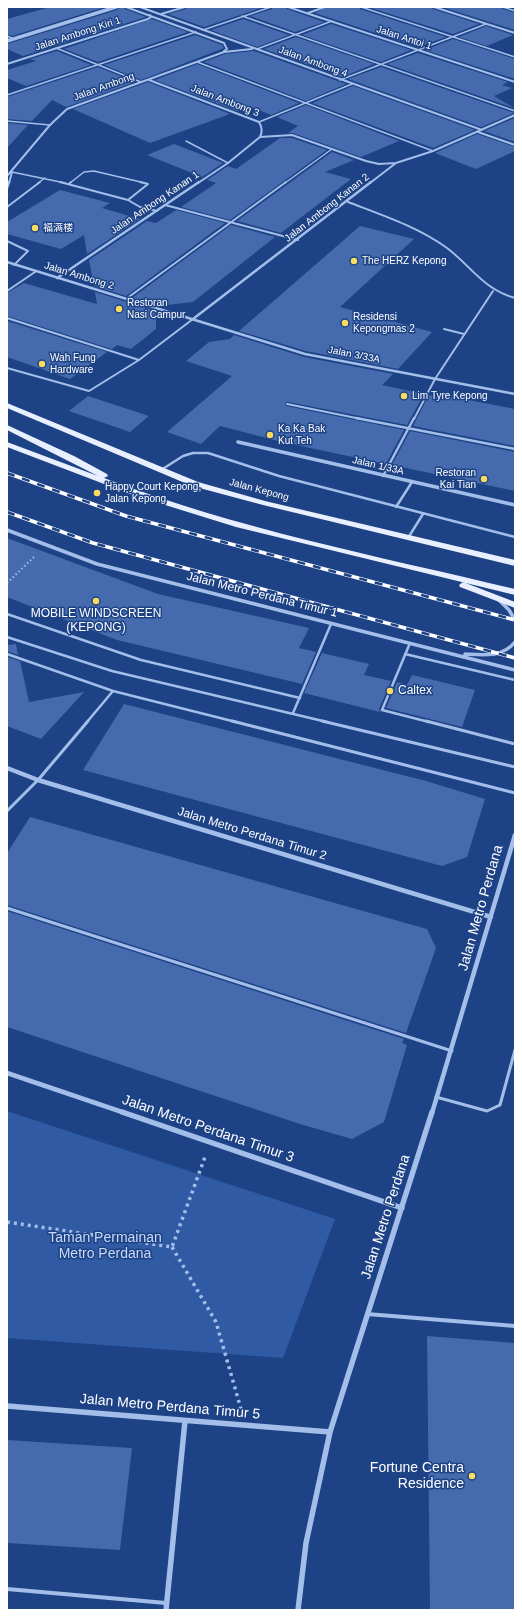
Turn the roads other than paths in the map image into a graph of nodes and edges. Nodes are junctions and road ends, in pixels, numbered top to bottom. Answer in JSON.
{"nodes":[{"id":1,"x":116,"y":7,"type":"edge"},
{"id":2,"x":126,"y":7,"type":"edge"},
{"id":3,"x":140,"y":7,"type":"edge"},
{"id":4,"x":185,"y":7,"type":"edge"},
{"id":5,"x":271,"y":7,"type":"edge"},
{"id":6,"x":288,"y":7,"type":"edge"},
{"id":7,"x":325,"y":7,"type":"edge"},
{"id":8,"x":361,"y":7,"type":"edge"},
{"id":9,"x":434,"y":7,"type":"edge"},
{"id":10,"x":503,"y":7,"type":"edge"},
{"id":11,"x":515,"y":11,"type":"edge"},
{"id":12,"x":308,"y":13,"type":"junction"},
{"id":13,"x":161,"y":14,"type":"junction"},
{"id":14,"x":150,"y":15,"type":"junction"},
{"id":15,"x":242,"y":16,"type":"junction"},
{"id":16,"x":332,"y":21,"type":"junction"},
{"id":17,"x":486,"y":24,"type":"junction"},
{"id":18,"x":203,"y":30,"type":"junction"},
{"id":19,"x":196,"y":32,"type":"junction"},
{"id":20,"x":515,"y":33,"type":"edge"},
{"id":21,"x":296,"y":35,"type":"junction"},
{"id":22,"x":7,"y":36,"type":"edge"},
{"id":23,"x":452,"y":37,"type":"junction"},
{"id":24,"x":14,"y":39,"type":"junction"},
{"id":25,"x":7,"y":41,"type":"edge"},
{"id":26,"x":56,"y":48,"type":"junction"},
{"id":27,"x":257,"y":49,"type":"junction"},
{"id":28,"x":418,"y":50,"type":"junction"},
{"id":29,"x":224,"y":52,"type":"junction"},
{"id":30,"x":515,"y":57,"type":"edge"},
{"id":31,"x":197,"y":62,"type":"junction"},
{"id":32,"x":7,"y":64,"type":"edge"},
{"id":33,"x":97,"y":65,"type":"junction"},
{"id":34,"x":380,"y":65,"type":"junction"},
{"id":35,"x":149,"y":80,"type":"junction"},
{"id":36,"x":340,"y":80,"type":"junction"},
{"id":37,"x":141,"y":82,"type":"junction"},
{"id":38,"x":515,"y":82,"type":"edge"},
{"id":39,"x":352,"y":84,"type":"junction"},
{"id":40,"x":7,"y":95,"type":"edge"},
{"id":41,"x":306,"y":103,"type":"junction"},
{"id":42,"x":515,"y":111,"type":"edge"},
{"id":43,"x":515,"y":115,"type":"edge"},
{"id":44,"x":7,"y":121,"type":"edge"},
{"id":45,"x":259,"y":122,"type":"junction"},
{"id":46,"x":50,"y":125,"type":"junction"},
{"id":47,"x":482,"y":130,"type":"junction"},
{"id":48,"x":478,"y":132,"type":"junction"},
{"id":49,"x":260,"y":137,"type":"junction"},
{"id":50,"x":186,"y":141,"type":"dead end"},
{"id":51,"x":515,"y":145,"type":"edge"},
{"id":52,"x":332,"y":149,"type":"junction"},
{"id":53,"x":433,"y":151,"type":"junction"},
{"id":54,"x":228,"y":163,"type":"junction"},
{"id":55,"x":396,"y":164,"type":"junction"},
{"id":56,"x":12,"y":172,"type":"junction"},
{"id":57,"x":7,"y":176,"type":"edge"},
{"id":58,"x":44,"y":178,"type":"junction"},
{"id":59,"x":69,"y":184,"type":"junction"},
{"id":60,"x":7,"y":188,"type":"edge"},
{"id":61,"x":128,"y":200,"type":"junction"},
{"id":62,"x":348,"y":202,"type":"junction"},
{"id":63,"x":165,"y":206,"type":"junction"},
{"id":64,"x":7,"y":207,"type":"edge"},
{"id":65,"x":157,"y":211,"type":"junction"},
{"id":66,"x":230,"y":222,"type":"junction"},
{"id":67,"x":298,"y":240,"type":"junction"},
{"id":68,"x":7,"y":241,"type":"edge"},
{"id":69,"x":7,"y":262,"type":"edge"},
{"id":70,"x":14,"y":265,"type":"junction"},
{"id":71,"x":35,"y":272,"type":"junction"},
{"id":72,"x":57,"y":278,"type":"junction"},
{"id":73,"x":7,"y":291,"type":"edge"},
{"id":74,"x":493,"y":291,"type":"junction"},
{"id":75,"x":126,"y":298,"type":"junction"},
{"id":76,"x":515,"y":298,"type":"edge"},
{"id":77,"x":7,"y":318,"type":"edge"},
{"id":78,"x":193,"y":319,"type":"junction"},
{"id":79,"x":444,"y":329,"type":"dead end"},
{"id":80,"x":464,"y":334,"type":"junction"},
{"id":81,"x":139,"y":360,"type":"junction"},
{"id":82,"x":7,"y":368,"type":"edge"},
{"id":83,"x":435,"y":379,"type":"junction"},
{"id":84,"x":515,"y":394,"type":"edge"},
{"id":85,"x":287,"y":404,"type":"dead end"},
{"id":86,"x":7,"y":405,"type":"edge"},
{"id":87,"x":7,"y":427,"type":"edge"},
{"id":88,"x":409,"y":428,"type":"junction"},
{"id":89,"x":238,"y":442,"type":"dead end"},
{"id":90,"x":7,"y":444,"type":"edge"},
{"id":91,"x":515,"y":449,"type":"edge"},
{"id":92,"x":161,"y":470,"type":"junction"},
{"id":93,"x":383,"y":476,"type":"junction"},
{"id":94,"x":412,"y":482,"type":"junction"},
{"id":95,"x":136,"y":494,"type":"junction"},
{"id":96,"x":515,"y":505,"type":"edge"},
{"id":97,"x":396,"y":507,"type":"junction"},
{"id":98,"x":423,"y":514,"type":"junction"},
{"id":99,"x":7,"y":530,"type":"edge"},
{"id":100,"x":515,"y":537,"type":"edge"},
{"id":101,"x":408,"y":538,"type":"junction"},
{"id":102,"x":515,"y":563,"type":"edge"},
{"id":103,"x":424,"y":570,"type":"junction"},
{"id":104,"x":515,"y":592,"type":"edge"},
{"id":105,"x":495,"y":597,"type":"junction"},
{"id":106,"x":515,"y":605,"type":"edge"},
{"id":107,"x":7,"y":614,"type":"edge"},
{"id":108,"x":515,"y":620,"type":"edge"},
{"id":109,"x":331,"y":624,"type":"junction"},
{"id":110,"x":7,"y":636,"type":"edge"},
{"id":111,"x":410,"y":642,"type":"junction"},
{"id":112,"x":515,"y":642,"type":"edge"},
{"id":113,"x":454,"y":653,"type":"junction"},
{"id":114,"x":7,"y":654,"type":"edge"},
{"id":115,"x":405,"y":654,"type":"junction"},
{"id":116,"x":515,"y":670,"type":"edge"},
{"id":117,"x":515,"y":680,"type":"edge"},
{"id":118,"x":113,"y":691,"type":"junction"},
{"id":119,"x":300,"y":698,"type":"junction"},
{"id":120,"x":293,"y":713,"type":"junction"},
{"id":121,"x":515,"y":742,"type":"edge"},
{"id":122,"x":515,"y":767,"type":"edge"},
{"id":123,"x":7,"y":768,"type":"edge"},
{"id":124,"x":38,"y":780,"type":"junction"},
{"id":125,"x":515,"y":793,"type":"edge"},
{"id":126,"x":7,"y":811,"type":"edge"},
{"id":127,"x":515,"y":835,"type":"edge"},
{"id":128,"x":7,"y":908,"type":"edge"},
{"id":129,"x":491,"y":918,"type":"junction"},
{"id":130,"x":515,"y":1050,"type":"edge"},
{"id":131,"x":452,"y":1051,"type":"junction"},
{"id":132,"x":7,"y":1072,"type":"edge"},
{"id":133,"x":436,"y":1097,"type":"junction"},
{"id":134,"x":402,"y":1208,"type":"junction"},
{"id":135,"x":367,"y":1314,"type":"junction"},
{"id":136,"x":515,"y":1326,"type":"edge"},
{"id":137,"x":7,"y":1406,"type":"edge"},
{"id":138,"x":185,"y":1421,"type":"junction"},
{"id":139,"x":330,"y":1432,"type":"junction"},
{"id":140,"x":7,"y":1590,"type":"edge"},
{"id":141,"x":166,"y":1603,"type":"junction"},
{"id":142,"x":166,"y":1610,"type":"edge"},
{"id":143,"x":298,"y":1610,"type":"edge"}],
"edges":[{"from":1,"to":24,"type":"street"},
{"from":2,"to":14,"type":"street"},
{"from":3,"to":13,"type":"street","name":"Jalan Ambong 4"},
{"from":4,"to":13,"type":"street"},
{"from":5,"to":15,"type":"lane"},
{"from":6,"to":12,"type":"street","name":"Jalan Antoi 1"},
{"from":7,"to":12,"type":"street"},
{"from":8,"to":23,"type":"lane"},
{"from":9,"to":17,"type":"street"},
{"from":10,"to":11,"type":"lane"},
{"from":12,"to":16,"type":"street","name":"Jalan Antoi 1"},
{"from":13,"to":18,"type":"street","name":"Jalan Ambong 4"},
{"from":14,"to":19,"type":"street"},
{"from":14,"to":26,"type":"street","name":"Jalan Ambong Kiri 1"},
{"from":15,"to":18,"type":"lane"},
{"from":15,"to":21,"type":"lane"},
{"from":16,"to":21,"type":"lane"},
{"from":16,"to":28,"type":"street","name":"Jalan Antoi 1"},
{"from":17,"to":20,"type":"street"},
{"from":17,"to":23,"type":"lane"},
{"from":18,"to":27,"type":"street","name":"Jalan Ambong 4"},
{"from":19,"to":29,"type":"street"},
{"from":19,"to":33,"type":"lane"},
{"from":21,"to":27,"type":"lane"},
{"from":21,"to":34,"type":"lane"},
{"from":22,"to":24,"type":"lane"},
{"from":23,"to":28,"type":"lane"},
{"from":23,"to":30,"type":"lane"},
{"from":24,"to":25,"type":"street"},
{"from":26,"to":32,"type":"street","name":"Jalan Ambong Kiri 1"},
{"from":26,"to":33,"type":"lane"},
{"from":27,"to":29,"type":"street","name":"Jalan Ambong"},
{"from":27,"to":36,"type":"street","name":"Jalan Ambong 4"},
{"from":28,"to":34,"type":"lane"},
{"from":28,"to":38,"type":"street","name":"Jalan Antoi 1"},
{"from":29,"to":31,"type":"street","name":"Jalan Ambong"},
{"from":31,"to":35,"type":"street","name":"Jalan Ambong"},
{"from":31,"to":41,"type":"lane"},
{"from":33,"to":37,"type":"lane"},
{"from":33,"to":40,"type":"lane"},
{"from":34,"to":36,"type":"lane"},
{"from":34,"to":42,"type":"lane"},
{"from":35,"to":37,"type":"street","name":"Jalan Ambong"},
{"from":35,"to":45,"type":"street","name":"Jalan Ambong 3"},
{"from":36,"to":39,"type":"street","name":"Jalan Ambong 4"},
{"from":37,"to":46,"type":"street","name":"Jalan Ambong"},
{"from":39,"to":41,"type":"lane"},
{"from":39,"to":47,"type":"street","name":"Jalan Ambong 4"},
{"from":41,"to":45,"type":"lane"},
{"from":41,"to":53,"type":"lane"},
{"from":43,"to":47,"type":"street","name":"Jalan Ambong Kanan 2"},
{"from":44,"to":46,"type":"lane"},
{"from":45,"to":49,"type":"street","name":"Jalan Ambong 3"},
{"from":46,"to":56,"type":"street","name":"Jalan Ambong"},
{"from":47,"to":48,"type":"street","name":"Jalan Ambong Kanan 2"},
{"from":48,"to":51,"type":"street"},
{"from":48,"to":53,"type":"street","name":"Jalan Ambong Kanan 2"},
{"from":49,"to":52,"type":"street","name":"Jalan Ambong 3"},
{"from":49,"to":54,"type":"street","name":"Jalan Ambong Kanan 1"},
{"from":50,"to":54,"type":"lane"},
{"from":52,"to":55,"type":"street","name":"Jalan Ambong 3"},
{"from":52,"to":66,"type":"lane"},
{"from":53,"to":55,"type":"street","name":"Jalan Ambong Kanan 2"},
{"from":54,"to":63,"type":"street","name":"Jalan Ambong Kanan 1"},
{"from":55,"to":62,"type":"street","name":"Jalan Ambong Kanan 2"},
{"from":56,"to":57,"type":"street","name":"Jalan Ambong"},
{"from":56,"to":58,"type":"lane"},
{"from":56,"to":60,"type":"street","name":"Jalan Ambong"},
{"from":58,"to":59,"type":"lane"},
{"from":58,"to":64,"type":"lane"},
{"from":59,"to":61,"type":"lane"},
{"from":59,"to":61,"type":"lane"},
{"from":61,"to":65,"type":"lane"},
{"from":62,"to":67,"type":"street","name":"Jalan Ambong Kanan 2"},
{"from":62,"to":74,"type":"lane"},
{"from":63,"to":65,"type":"street","name":"Jalan Ambong Kanan 1"},
{"from":63,"to":66,"type":"lane"},
{"from":65,"to":72,"type":"street","name":"Jalan Ambong Kanan 1"},
{"from":66,"to":67,"type":"lane"},
{"from":66,"to":75,"type":"lane"},
{"from":67,"to":78,"type":"street","name":"Jalan Ambong Kanan 2"},
{"from":68,"to":70,"type":"lane"},
{"from":69,"to":70,"type":"street","name":"Jalan Ambong 2"},
{"from":70,"to":71,"type":"street","name":"Jalan Ambong 2"},
{"from":71,"to":72,"type":"street","name":"Jalan Ambong 2"},
{"from":71,"to":73,"type":"lane"},
{"from":72,"to":75,"type":"street","name":"Jalan Ambong 2"},
{"from":74,"to":76,"type":"lane"},
{"from":74,"to":80,"type":"lane"},
{"from":75,"to":78,"type":"street","name":"Jalan Ambong 2"},
{"from":77,"to":81,"type":"lane"},
{"from":78,"to":81,"type":"lane"},
{"from":78,"to":83,"type":"street","name":"Jalan 3/33A"},
{"from":79,"to":80,"type":"lane"},
{"from":80,"to":83,"type":"lane"},
{"from":81,"to":82,"type":"lane"},
{"from":83,"to":84,"type":"street","name":"Jalan 3/33A"},
{"from":83,"to":88,"type":"lane"},
{"from":85,"to":88,"type":"lane"},
{"from":86,"to":92,"type":"main road","name":"Jalan Kepong"},
{"from":87,"to":95,"type":"main road"},
{"from":88,"to":91,"type":"lane"},
{"from":88,"to":93,"type":"lane"},
{"from":89,"to":93,"type":"street","name":"Jalan 1/33A"},
{"from":90,"to":95,"type":"main road"},
{"from":92,"to":97,"type":"lane"},
{"from":92,"to":101,"type":"main road","name":"Jalan Kepong"},
{"from":93,"to":94,"type":"street","name":"Jalan 1/33A"},
{"from":94,"to":96,"type":"street","name":"Jalan 1/33A"},
{"from":94,"to":97,"type":"lane"},
{"from":95,"to":103,"type":"main road"},
{"from":97,"to":98,"type":"lane"},
{"from":98,"to":100,"type":"lane"},
{"from":98,"to":101,"type":"lane"},
{"from":99,"to":109,"type":"street","name":"Jalan Metro Perdana Timur 1"},
{"from":101,"to":102,"type":"main road","name":"Jalan Kepong"},
{"from":103,"to":104,"type":"main road"},
{"from":103,"to":105,"type":"main road"},
{"from":105,"to":106,"type":"main road"},
{"from":105,"to":108,"type":"street"},
{"from":107,"to":119,"type":"lane"},
{"from":109,"to":111,"type":"street","name":"Jalan Metro Perdana Timur 1"},
{"from":109,"to":119,"type":"lane"},
{"from":110,"to":120,"type":"lane"},
{"from":111,"to":113,"type":"street","name":"Jalan Metro Perdana Timur 1"},
{"from":111,"to":115,"type":"lane"},
{"from":112,"to":113,"type":"street"},
{"from":113,"to":116,"type":"street","name":"Jalan Metro Perdana Timur 1"},
{"from":114,"to":118,"type":"lane"},
{"from":115,"to":117,"type":"lane"},
{"from":115,"to":121,"type":"lane"},
{"from":118,"to":124,"type":"lane"},
{"from":118,"to":125,"type":"lane"},
{"from":119,"to":120,"type":"lane"},
{"from":120,"to":122,"type":"lane"},
{"from":123,"to":124,"type":"street","name":"Jalan Metro Perdana Timur 2"},
{"from":124,"to":126,"type":"lane"},
{"from":124,"to":129,"type":"street","name":"Jalan Metro Perdana Timur 2"},
{"from":127,"to":129,"type":"street","name":"Jalan Metro Perdana"},
{"from":128,"to":131,"type":"lane"},
{"from":129,"to":131,"type":"street","name":"Jalan Metro Perdana"},
{"from":130,"to":133,"type":"lane"},
{"from":131,"to":133,"type":"street","name":"Jalan Metro Perdana"},
{"from":132,"to":134,"type":"street","name":"Jalan Metro Perdana Timur 3"},
{"from":133,"to":134,"type":"street","name":"Jalan Metro Perdana"},
{"from":134,"to":135,"type":"street","name":"Jalan Metro Perdana"},
{"from":135,"to":136,"type":"lane"},
{"from":135,"to":139,"type":"street","name":"Jalan Metro Perdana"},
{"from":137,"to":138,"type":"street","name":"Jalan Metro Perdana Timur 5"},
{"from":138,"to":139,"type":"street","name":"Jalan Metro Perdana Timur 5"},
{"from":138,"to":141,"type":"street"},
{"from":139,"to":143,"type":"street","name":"Jalan Metro Perdana"},
{"from":140,"to":141,"type":"lane"},
{"from":141,"to":142,"type":"street"}]}
